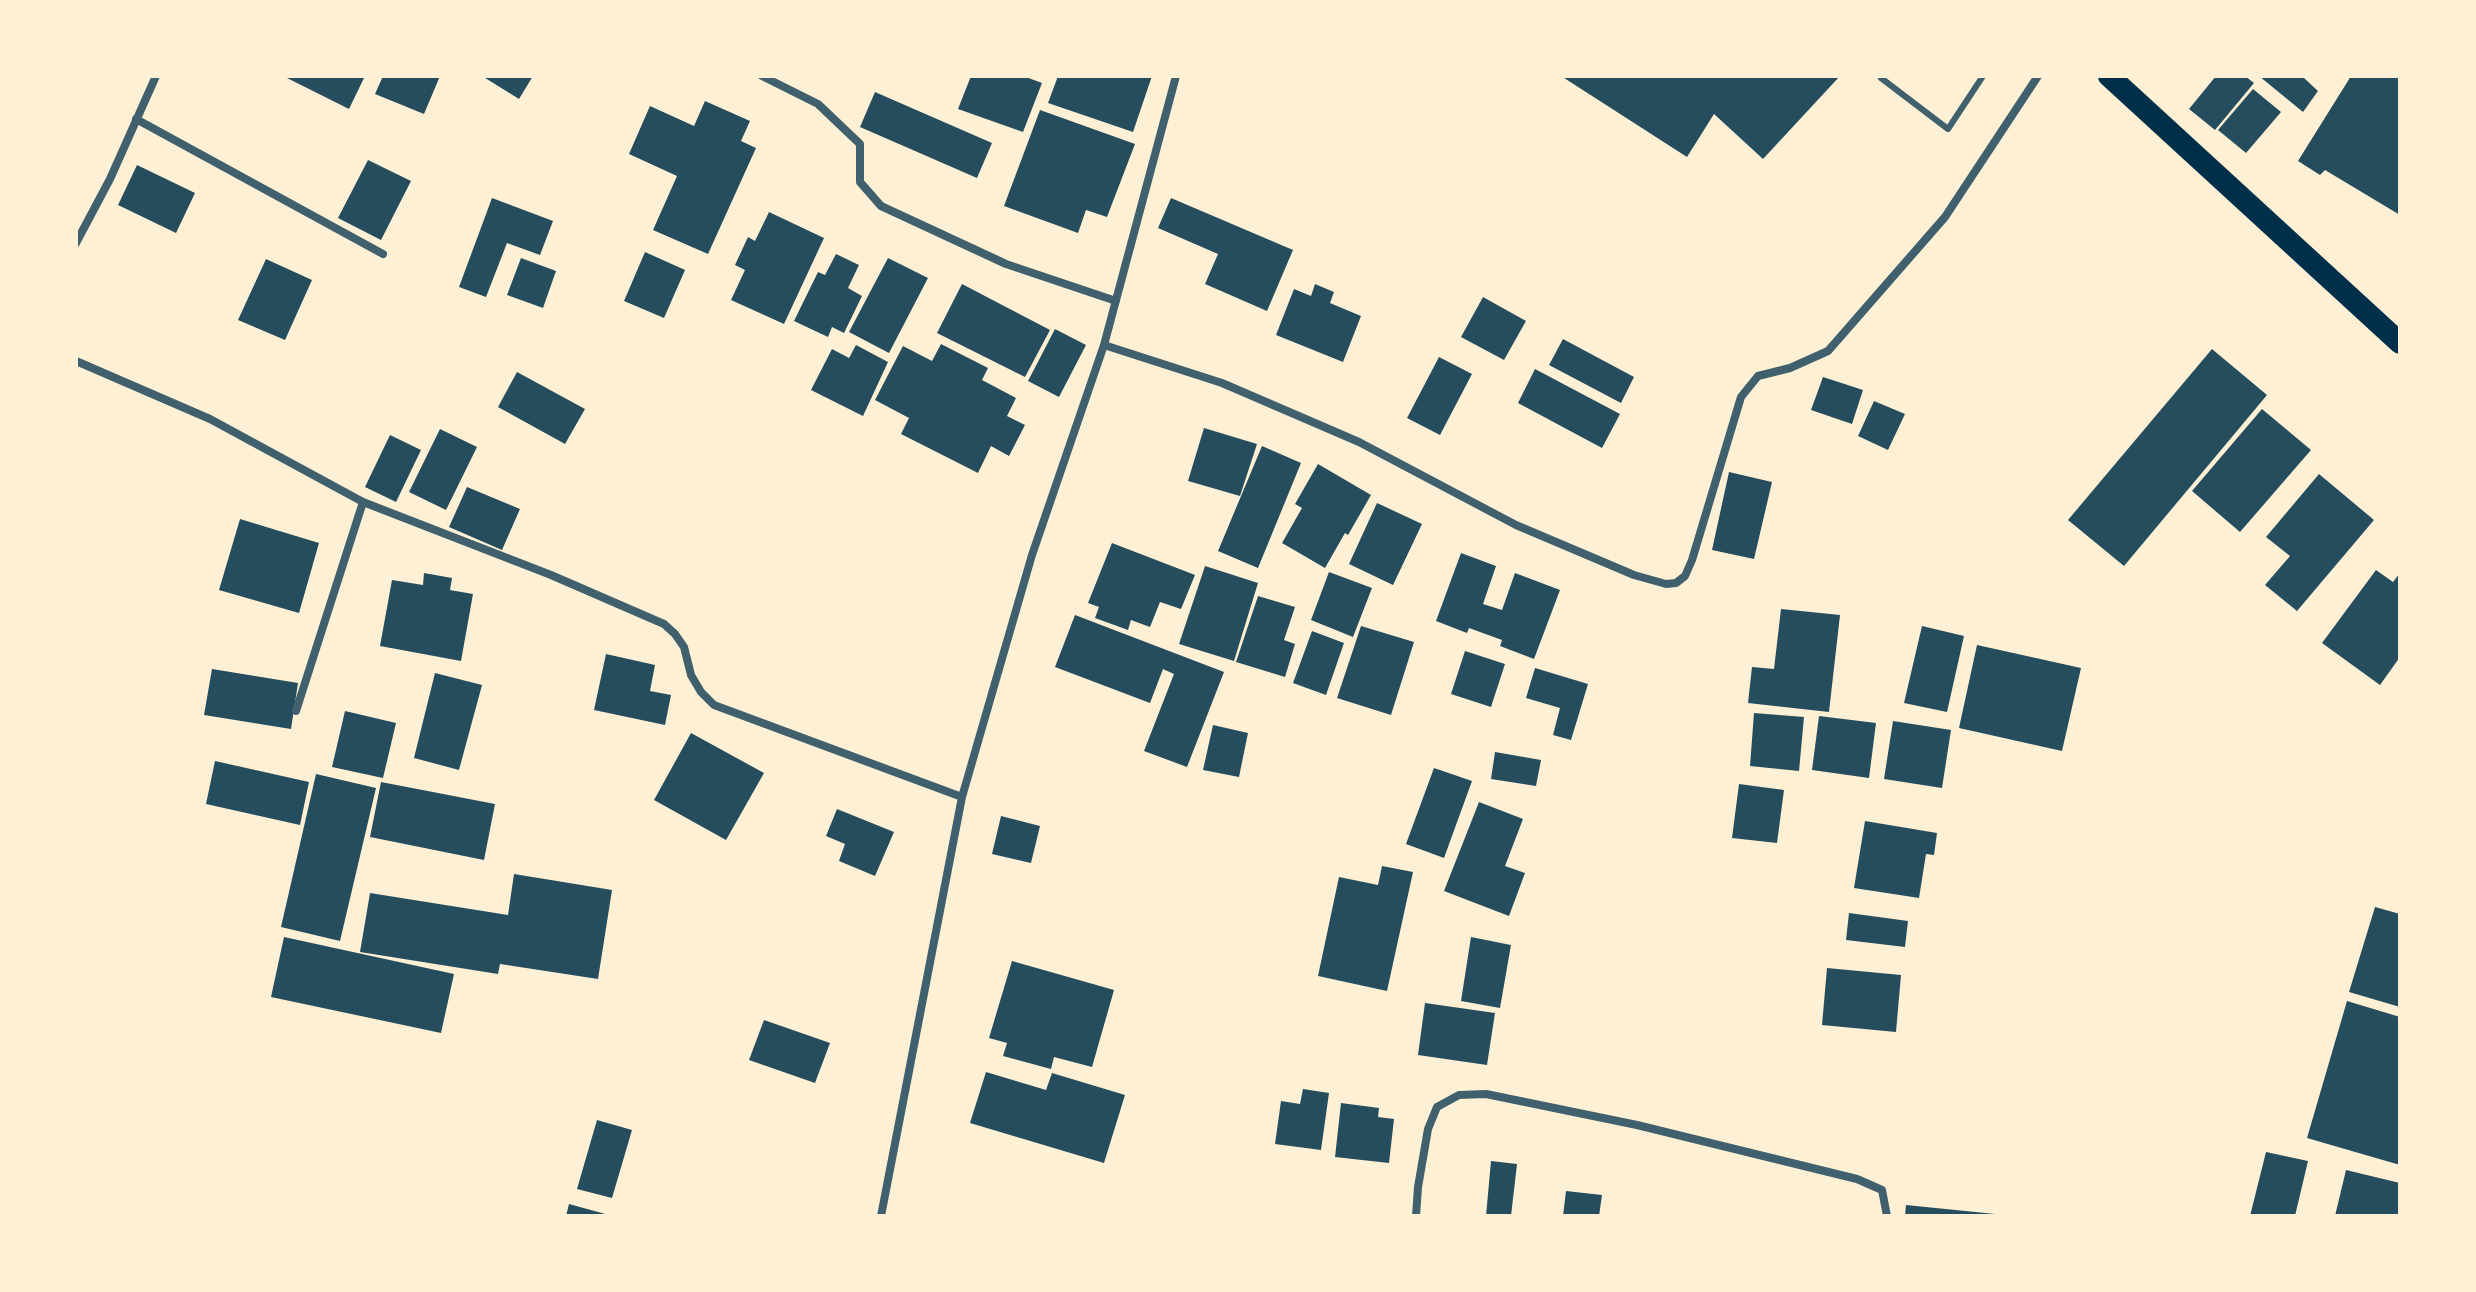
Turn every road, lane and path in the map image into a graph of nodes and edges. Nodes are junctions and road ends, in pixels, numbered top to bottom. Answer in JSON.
{"nodes":[{"id":1,"x":156,"y":76,"type":"edge"},
{"id":2,"x":762,"y":76,"type":"edge"},
{"id":3,"x":1176,"y":76,"type":"edge"},
{"id":4,"x":1983,"y":76,"type":"edge"},
{"id":5,"x":2038,"y":76,"type":"edge"},
{"id":6,"x":2109,"y":76,"type":"edge"},
{"id":7,"x":1881,"y":78,"type":"dead end"},
{"id":8,"x":136,"y":119,"type":"junction"},
{"id":9,"x":76,"y":243,"type":"edge"},
{"id":10,"x":383,"y":254,"type":"dead end"},
{"id":11,"x":1116,"y":301,"type":"junction"},
{"id":12,"x":2400,"y":343,"type":"edge"},
{"id":13,"x":1104,"y":345,"type":"junction"},
{"id":14,"x":76,"y":361,"type":"edge"},
{"id":15,"x":363,"y":502,"type":"junction"},
{"id":16,"x":296,"y":711,"type":"dead end"},
{"id":17,"x":962,"y":797,"type":"junction"},
{"id":18,"x":881,"y":1216,"type":"edge"},
{"id":19,"x":1416,"y":1216,"type":"edge"},
{"id":20,"x":1887,"y":1216,"type":"edge"}],
"edges":[{"from":1,"to":8,"type":"street"},
{"from":2,"to":11,"type":"street"},
{"from":3,"to":11,"type":"street"},
{"from":4,"to":7,"type":"lane"},
{"from":5,"to":13,"type":"street"},
{"from":6,"to":12,"type":"highway"},
{"from":8,"to":9,"type":"street"},
{"from":8,"to":10,"type":"street"},
{"from":11,"to":13,"type":"street"},
{"from":13,"to":17,"type":"street"},
{"from":14,"to":15,"type":"street"},
{"from":15,"to":16,"type":"street"},
{"from":15,"to":17,"type":"street"},
{"from":17,"to":18,"type":"street"},
{"from":19,"to":20,"type":"street"}]}
